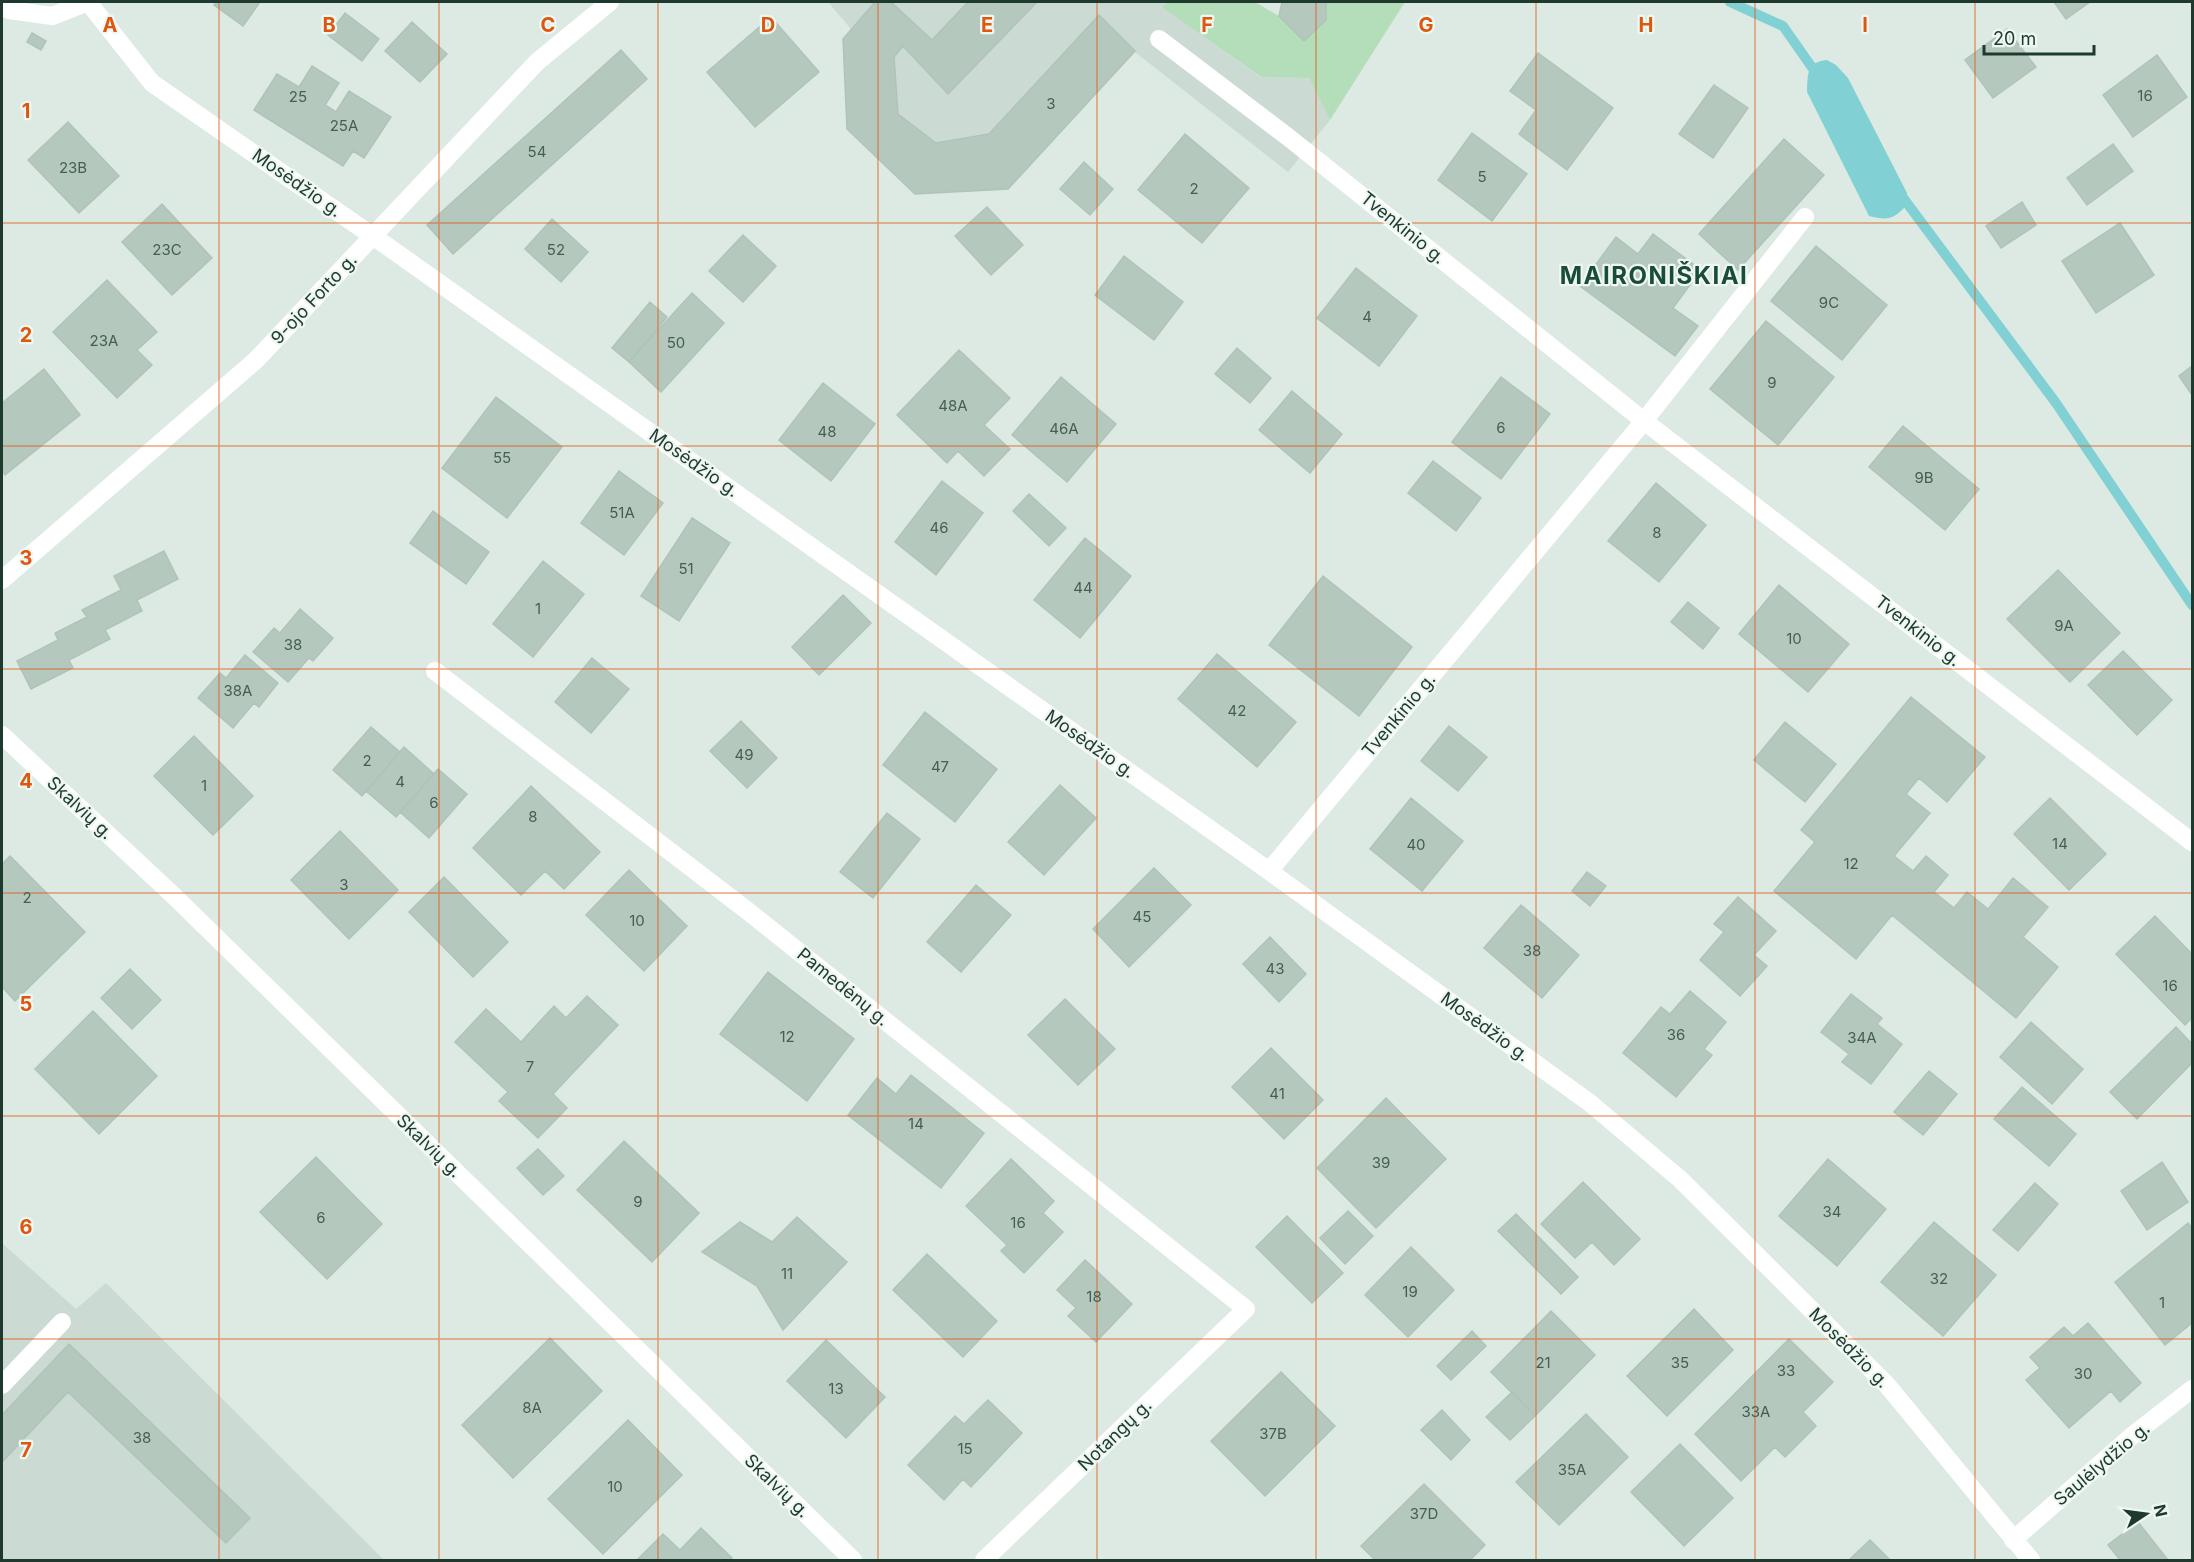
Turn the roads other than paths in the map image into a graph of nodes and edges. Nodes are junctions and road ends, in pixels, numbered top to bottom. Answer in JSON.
{"nodes":[{"id":1,"x":88,"y":2,"type":"edge"},
{"id":2,"x":610,"y":2,"type":"edge"},
{"id":3,"x":2,"y":6,"type":"edge"},
{"id":4,"x":1159,"y":39,"type":"dead end"},
{"id":5,"x":1805,"y":217,"type":"dead end"},
{"id":6,"x":374,"y":236,"type":"junction"},
{"id":7,"x":1644,"y":421,"type":"junction"},
{"id":8,"x":2,"y":580,"type":"edge"},
{"id":9,"x":435,"y":671,"type":"dead end"},
{"id":10,"x":2,"y":735,"type":"edge"},
{"id":11,"x":2193,"y":842,"type":"edge"},
{"id":12,"x":1269,"y":871,"type":"junction"},
{"id":13,"x":1246,"y":1309,"type":"joint"},
{"id":14,"x":62,"y":1322,"type":"dead end"},
{"id":15,"x":2,"y":1385,"type":"edge"},
{"id":16,"x":2193,"y":1389,"type":"edge"},
{"id":17,"x":2013,"y":1540,"type":"junction"},
{"id":18,"x":853,"y":1560,"type":"edge"},
{"id":19,"x":984,"y":1560,"type":"edge"},
{"id":20,"x":2031,"y":1560,"type":"edge"}],
"edges":[{"from":1,"to":3,"type":"street"},
{"from":1,"to":6,"type":"street","name":"Mosėdžio g."},
{"from":2,"to":6,"type":"street","name":"9-ojo Forto g."},
{"from":4,"to":7,"type":"street","name":"Tvenkinio g."},
{"from":5,"to":7,"type":"street","name":"Tvenkinio g."},
{"from":6,"to":8,"type":"street","name":"9-ojo Forto g."},
{"from":6,"to":12,"type":"street","name":"Mosėdžio g."},
{"from":7,"to":11,"type":"street","name":"Tvenkinio g."},
{"from":7,"to":12,"type":"street","name":"Tvenkinio g."},
{"from":9,"to":13,"type":"street","name":"Pamedėnų g."},
{"from":10,"to":18,"type":"street","name":"Skalvių g."},
{"from":12,"to":17,"type":"street","name":"Mosėdžio g."},
{"from":13,"to":19,"type":"street","name":"Notangų g."},
{"from":14,"to":15,"type":"street"},
{"from":16,"to":17,"type":"street","name":"Saulėlydžio g."},
{"from":17,"to":20,"type":"street","name":"Mosėdžio g."}]}
